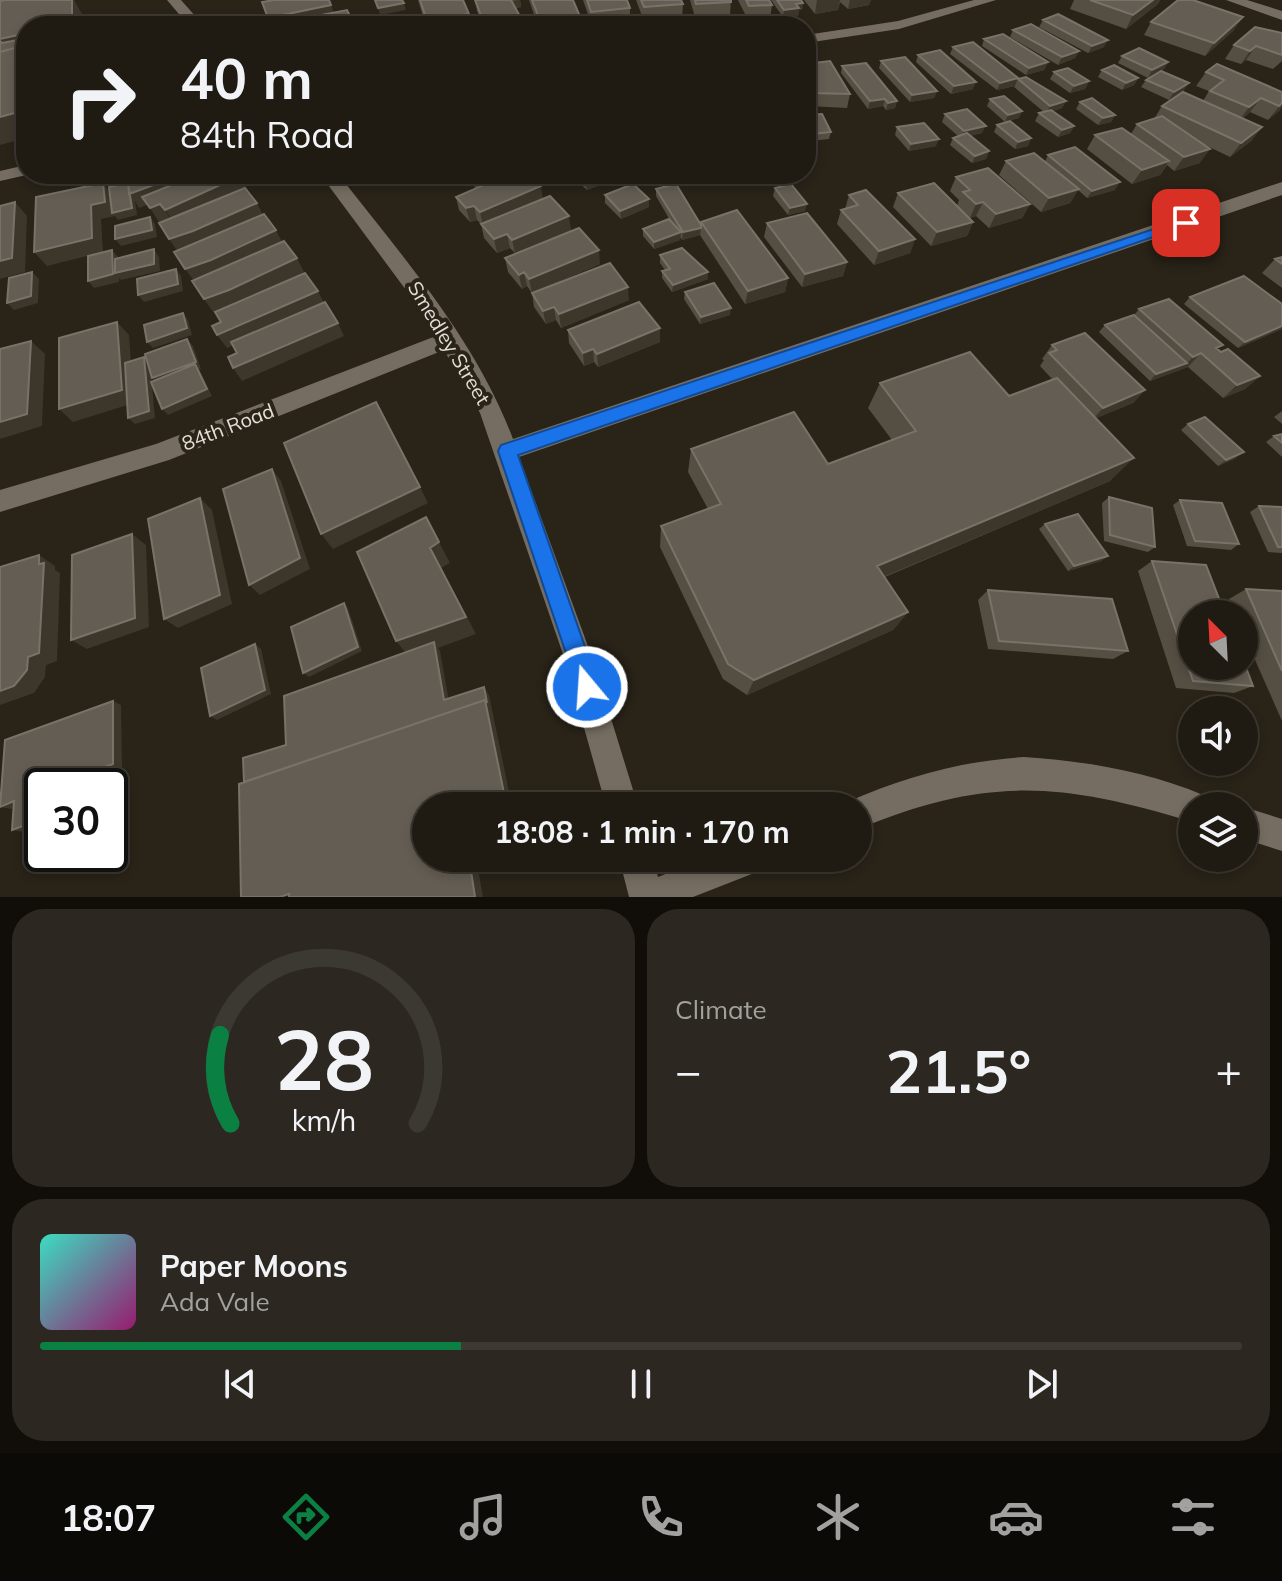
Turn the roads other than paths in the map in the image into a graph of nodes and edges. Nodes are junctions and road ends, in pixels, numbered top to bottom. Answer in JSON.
{"nodes":[{"id":1,"x":174,"y":0,"type":"edge"},
{"id":2,"x":989,"y":0,"type":"edge"},
{"id":3,"x":1233,"y":0,"type":"edge"},
{"id":4,"x":188,"y":16,"type":"edge"},
{"id":5,"x":1282,"y":16,"type":"edge"},
{"id":6,"x":816,"y":37,"type":"edge"},
{"id":7,"x":337,"y":184,"type":"edge"},
{"id":8,"x":1282,"y":188,"type":"edge"},
{"id":9,"x":450,"y":339,"type":"junction"},
{"id":10,"x":507,"y":451,"type":"junction"},
{"id":11,"x":0,"y":501,"type":"edge"},
{"id":12,"x":618,"y":792,"type":"edge"},
{"id":13,"x":1178,"y":802,"type":"edge"},
{"id":14,"x":872,"y":807,"type":"edge"},
{"id":15,"x":1258,"y":827,"type":"edge"},
{"id":16,"x":1282,"y":835,"type":"edge"},
{"id":17,"x":640,"y":872,"type":"edge"},
{"id":18,"x":713,"y":872,"type":"edge"},
{"id":19,"x":648,"y":897,"type":"edge"}],
"edges":[{"from":1,"to":4,"type":"street"},
{"from":2,"to":6,"type":"street"},
{"from":3,"to":5,"type":"street"},
{"from":7,"to":9,"type":"street","name":"Smedley Street"},
{"from":8,"to":10,"type":"street"},
{"from":9,"to":10,"type":"street","name":"Smedley Street"},
{"from":9,"to":11,"type":"street","name":"84th Road"},
{"from":10,"to":12,"type":"street","name":"Smedley Street"},
{"from":13,"to":14,"type":"street"},
{"from":15,"to":16,"type":"street"},
{"from":17,"to":19,"type":"street"},
{"from":18,"to":19,"type":"street"}]}
